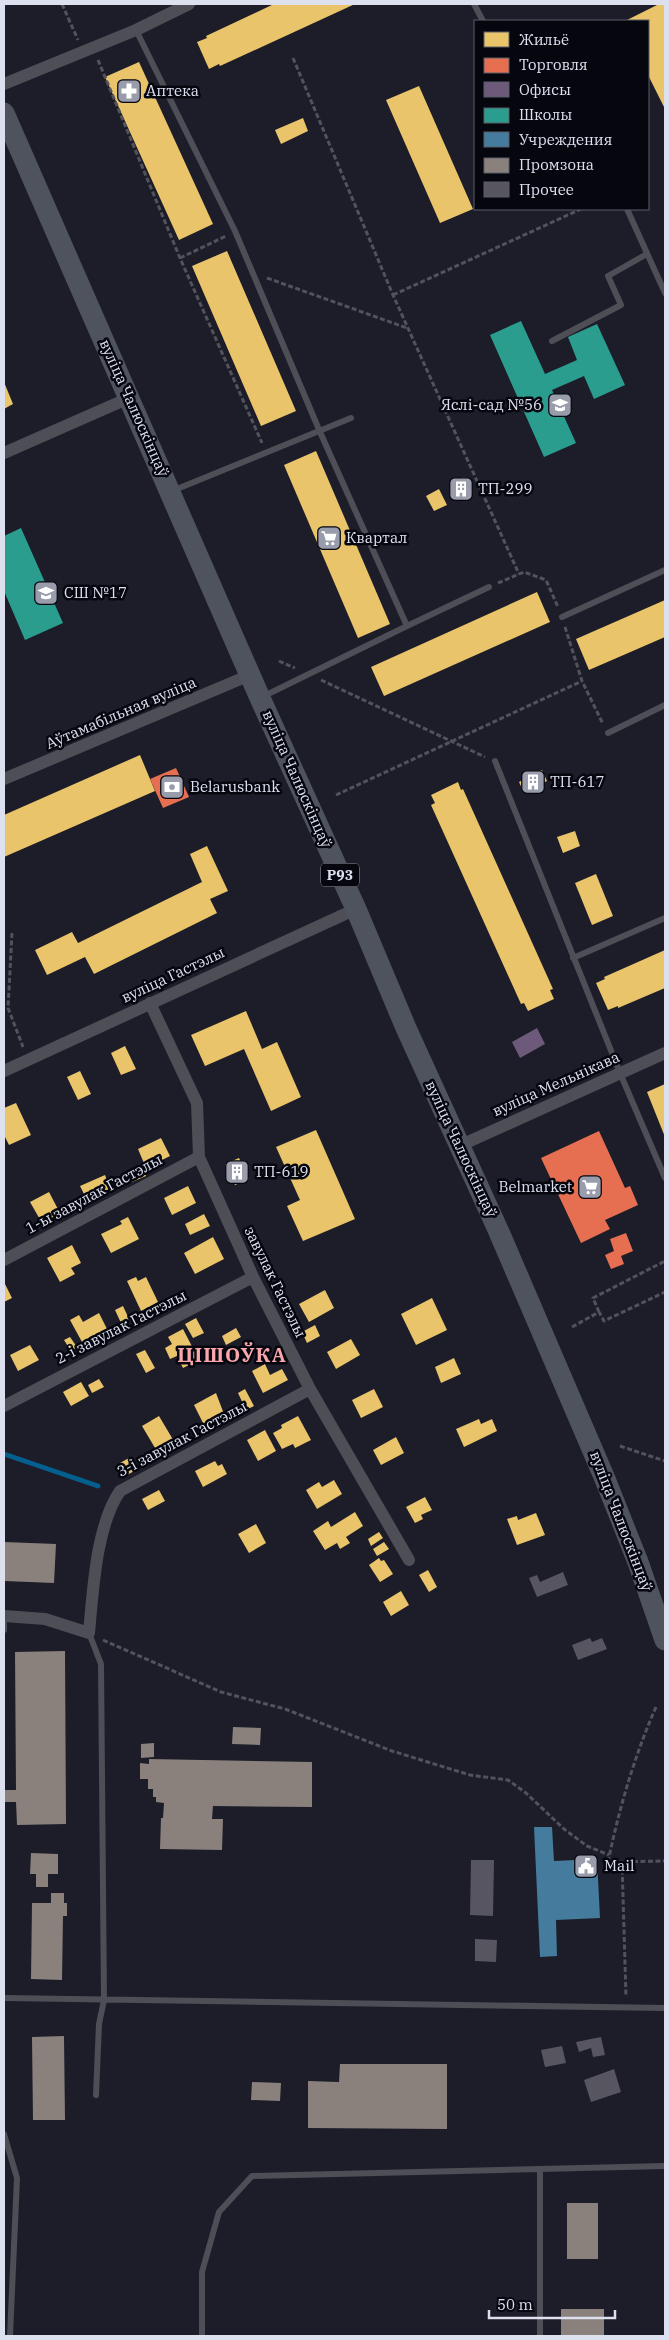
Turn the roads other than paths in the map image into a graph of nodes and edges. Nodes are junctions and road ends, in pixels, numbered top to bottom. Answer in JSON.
{"nodes":[{"id":1,"x":190,"y":4,"type":"edge"},
{"id":2,"x":474,"y":4,"type":"edge"},
{"id":3,"x":483,"y":20,"type":"edge"},
{"id":4,"x":136,"y":30,"type":"junction"},
{"id":5,"x":4,"y":84,"type":"edge"},
{"id":6,"x":4,"y":113,"type":"edge"},
{"id":7,"x":627,"y":210,"type":"edge"},
{"id":8,"x":647,"y":254,"type":"junction"},
{"id":9,"x":665,"y":293,"type":"edge"},
{"id":10,"x":552,"y":341,"type":"dead end"},
{"id":11,"x":128,"y":398,"type":"junction"},
{"id":12,"x":351,"y":418,"type":"dead end"},
{"id":13,"x":320,"y":432,"type":"junction"},
{"id":14,"x":4,"y":454,"type":"edge"},
{"id":15,"x":171,"y":491,"type":"junction"},
{"id":16,"x":665,"y":570,"type":"edge"},
{"id":17,"x":489,"y":587,"type":"road end"},
{"id":18,"x":562,"y":617,"type":"road end"},
{"id":19,"x":407,"y":626,"type":"junction"},
{"id":20,"x":250,"y":675,"type":"junction"},
{"id":21,"x":260,"y":698,"type":"junction"},
{"id":22,"x":665,"y":706,"type":"edge"},
{"id":23,"x":608,"y":733,"type":"road end"},
{"id":24,"x":494,"y":762,"type":"road end"},
{"id":25,"x":4,"y":779,"type":"edge"},
{"id":26,"x":356,"y":909,"type":"junction"},
{"id":27,"x":665,"y":918,"type":"edge"},
{"id":28,"x":573,"y":958,"type":"junction"},
{"id":29,"x":150,"y":1003,"type":"junction"},
{"id":30,"x":665,"y":1053,"type":"edge"},
{"id":31,"x":4,"y":1071,"type":"edge"},
{"id":32,"x":620,"y":1073,"type":"junction"},
{"id":33,"x":459,"y":1146,"type":"junction"},
{"id":34,"x":199,"y":1157,"type":"junction"},
{"id":35,"x":665,"y":1178,"type":"edge"},
{"id":36,"x":4,"y":1260,"type":"edge"},
{"id":37,"x":253,"y":1276,"type":"junction"},
{"id":38,"x":310,"y":1389,"type":"junction"},
{"id":39,"x":4,"y":1406,"type":"edge"},
{"id":40,"x":409,"y":1560,"type":"dead end"},
{"id":41,"x":4,"y":1616,"type":"edge"},
{"id":42,"x":4,"y":1630,"type":"edge"},
{"id":43,"x":89,"y":1633,"type":"junction"},
{"id":44,"x":665,"y":1640,"type":"edge"},
{"id":45,"x":4,"y":1998,"type":"edge"},
{"id":46,"x":104,"y":2000,"type":"junction"},
{"id":47,"x":665,"y":2008,"type":"edge"},
{"id":48,"x":96,"y":2095,"type":"dead end"},
{"id":49,"x":4,"y":2134,"type":"edge"},
{"id":50,"x":665,"y":2166,"type":"edge"},
{"id":51,"x":540,"y":2169,"type":"junction"},
{"id":52,"x":4,"y":2296,"type":"edge"},
{"id":53,"x":12,"y":2297,"type":"junction"},
{"id":54,"x":10,"y":2336,"type":"edge"},
{"id":55,"x":202,"y":2336,"type":"edge"},
{"id":56,"x":540,"y":2336,"type":"edge"}],
"edges":[{"from":1,"to":4,"type":"street"},
{"from":2,"to":3,"type":"lane"},
{"from":4,"to":5,"type":"street"},
{"from":4,"to":13,"type":"lane"},
{"from":6,"to":11,"type":"main road","name":"вуліца Чалюскінцаў","number":"Р93"},
{"from":7,"to":8,"type":"lane"},
{"from":8,"to":9,"type":"lane"},
{"from":8,"to":10,"type":"lane"},
{"from":11,"to":14,"type":"street"},
{"from":11,"to":15,"type":"main road","name":"вуліца Чалюскінцаў","number":"Р93"},
{"from":12,"to":13,"type":"lane"},
{"from":13,"to":15,"type":"lane"},
{"from":13,"to":19,"type":"lane"},
{"from":15,"to":20,"type":"main road","name":"вуліца Чалюскінцаў","number":"Р93"},
{"from":16,"to":18,"type":"lane"},
{"from":17,"to":19,"type":"lane"},
{"from":19,"to":21,"type":"lane"},
{"from":20,"to":21,"type":"main road","name":"вуліца Чалюскінцаў","number":"Р93"},
{"from":20,"to":25,"type":"street","name":"Аўтамабільная вуліца"},
{"from":21,"to":26,"type":"main road","name":"вуліца Чалюскінцаў","number":"Р93"},
{"from":22,"to":23,"type":"lane"},
{"from":24,"to":28,"type":"lane"},
{"from":26,"to":29,"type":"street","name":"вуліца Гастэлы"},
{"from":26,"to":33,"type":"main road","name":"вуліца Чалюскінцаў","number":"Р93"},
{"from":27,"to":28,"type":"lane"},
{"from":28,"to":32,"type":"lane"},
{"from":29,"to":31,"type":"street","name":"вуліца Гастэлы"},
{"from":29,"to":34,"type":"street","name":"завулак Гастэлы"},
{"from":30,"to":32,"type":"street","name":"вуліца Мельнікава"},
{"from":32,"to":33,"type":"street","name":"вуліца Мельнікава"},
{"from":32,"to":35,"type":"lane"},
{"from":33,"to":44,"type":"main road","name":"вуліца Чалюскінцаў","number":"Р93"},
{"from":34,"to":36,"type":"street","name":"1-ы завулак Гастэлы"},
{"from":34,"to":37,"type":"street","name":"завулак Гастэлы"},
{"from":37,"to":38,"type":"street","name":"завулак Гастэлы"},
{"from":37,"to":39,"type":"street","name":"2-і завулак Гастэлы"},
{"from":38,"to":40,"type":"street","name":"завулак Гастэлы"},
{"from":38,"to":43,"type":"street","name":"3-і завулак Гастэлы"},
{"from":41,"to":42,"type":"lane"},
{"from":41,"to":43,"type":"street"},
{"from":43,"to":46,"type":"lane"},
{"from":45,"to":46,"type":"lane"},
{"from":46,"to":47,"type":"lane"},
{"from":46,"to":48,"type":"lane"},
{"from":49,"to":53,"type":"lane"},
{"from":50,"to":51,"type":"lane"},
{"from":51,"to":55,"type":"lane"},
{"from":51,"to":56,"type":"lane"},
{"from":52,"to":53,"type":"lane"},
{"from":53,"to":54,"type":"lane"}]}
